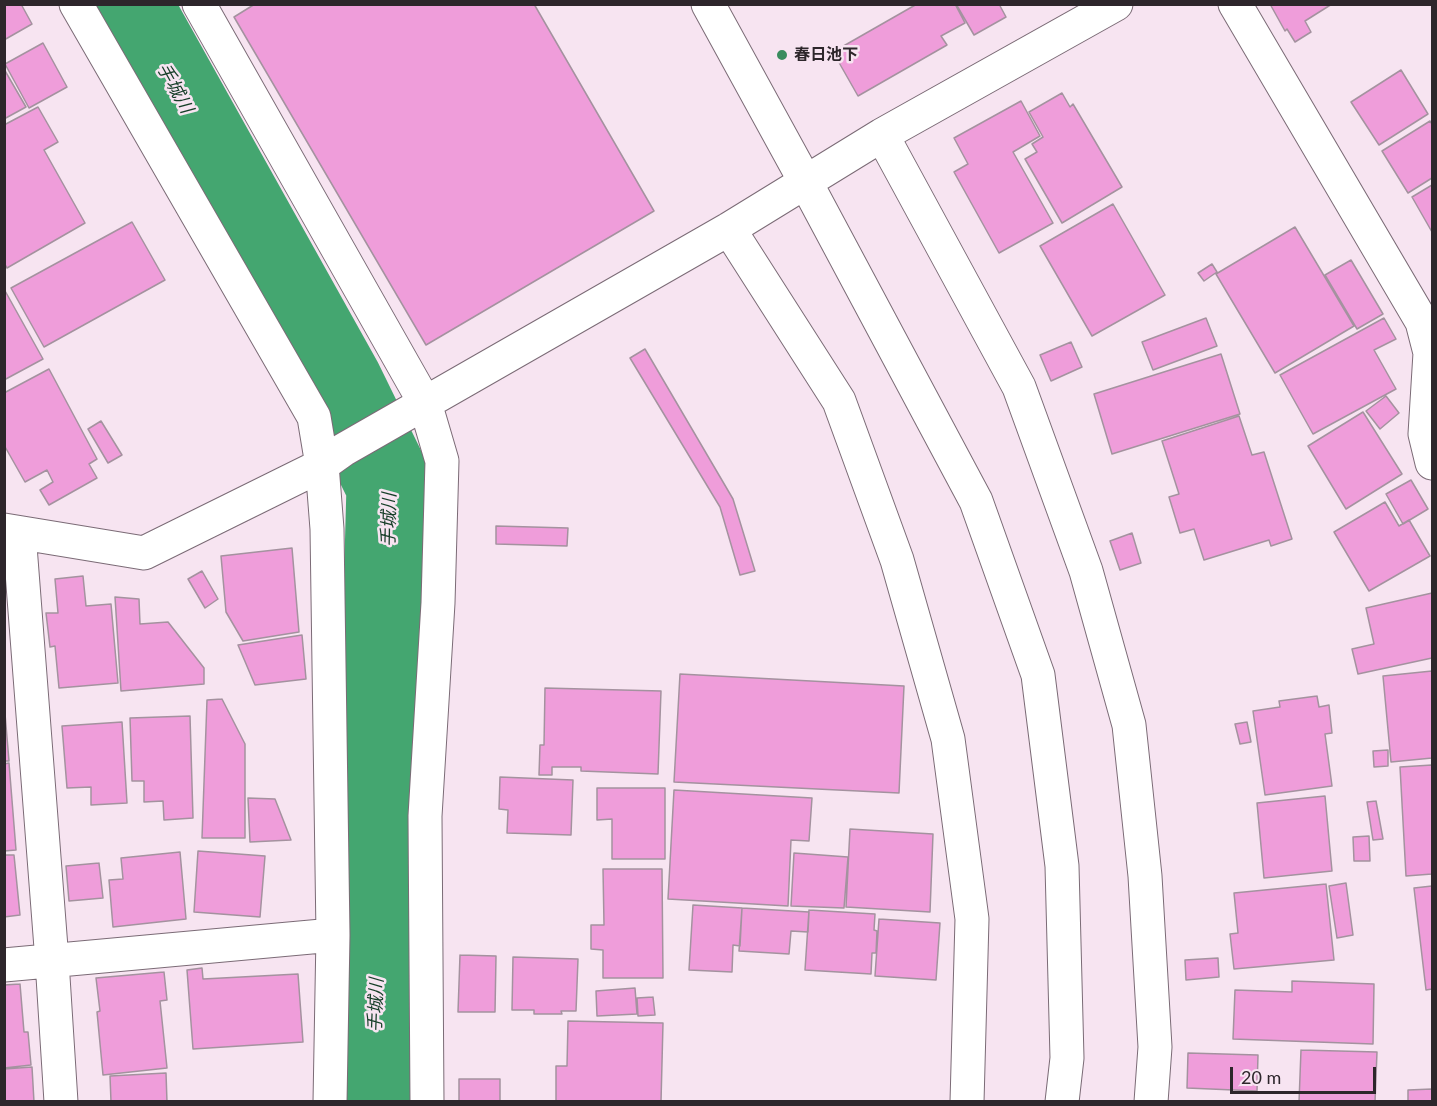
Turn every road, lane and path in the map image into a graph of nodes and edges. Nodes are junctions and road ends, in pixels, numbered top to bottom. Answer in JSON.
{"nodes":[{"id":1,"x":76,"y":4,"type":"edge"},
{"id":2,"x":199,"y":4,"type":"edge"},
{"id":3,"x":708,"y":4,"type":"edge"},
{"id":4,"x":1116,"y":4,"type":"edge"},
{"id":5,"x":1235,"y":4,"type":"edge"},
{"id":6,"x":882,"y":135,"type":"junction"},
{"id":7,"x":805,"y":181,"type":"junction"},
{"id":8,"x":729,"y":229,"type":"junction"},
{"id":9,"x":1427,"y":317,"type":"edge"},
{"id":10,"x":415,"y":408,"type":"junction"},
{"id":11,"x":332,"y":457,"type":"junction"},
{"id":12,"x":1432,"y":463,"type":"edge"},
{"id":13,"x":11,"y":531,"type":"edge"},
{"id":14,"x":333,"y":935,"type":"junction"},
{"id":15,"x":52,"y":961,"type":"junction"},
{"id":16,"x":4,"y":965,"type":"edge"},
{"id":17,"x":61,"y":1101,"type":"edge"},
{"id":18,"x":330,"y":1101,"type":"edge"},
{"id":19,"x":427,"y":1101,"type":"edge"},
{"id":20,"x":967,"y":1101,"type":"edge"},
{"id":21,"x":1062,"y":1101,"type":"edge"},
{"id":22,"x":1151,"y":1101,"type":"edge"}],
"edges":[{"from":1,"to":11,"type":"street"},
{"from":2,"to":10,"type":"street"},
{"from":3,"to":7,"type":"street"},
{"from":4,"to":6,"type":"street"},
{"from":5,"to":9,"type":"street"},
{"from":6,"to":7,"type":"street"},
{"from":6,"to":22,"type":"street"},
{"from":7,"to":8,"type":"street"},
{"from":7,"to":21,"type":"street"},
{"from":8,"to":10,"type":"street"},
{"from":8,"to":20,"type":"street"},
{"from":9,"to":12,"type":"street"},
{"from":10,"to":11,"type":"street"},
{"from":10,"to":19,"type":"street"},
{"from":11,"to":13,"type":"street"},
{"from":11,"to":14,"type":"street"},
{"from":13,"to":15,"type":"street"},
{"from":14,"to":15,"type":"street"},
{"from":14,"to":18,"type":"street"},
{"from":15,"to":16,"type":"street"},
{"from":15,"to":17,"type":"street"}]}
